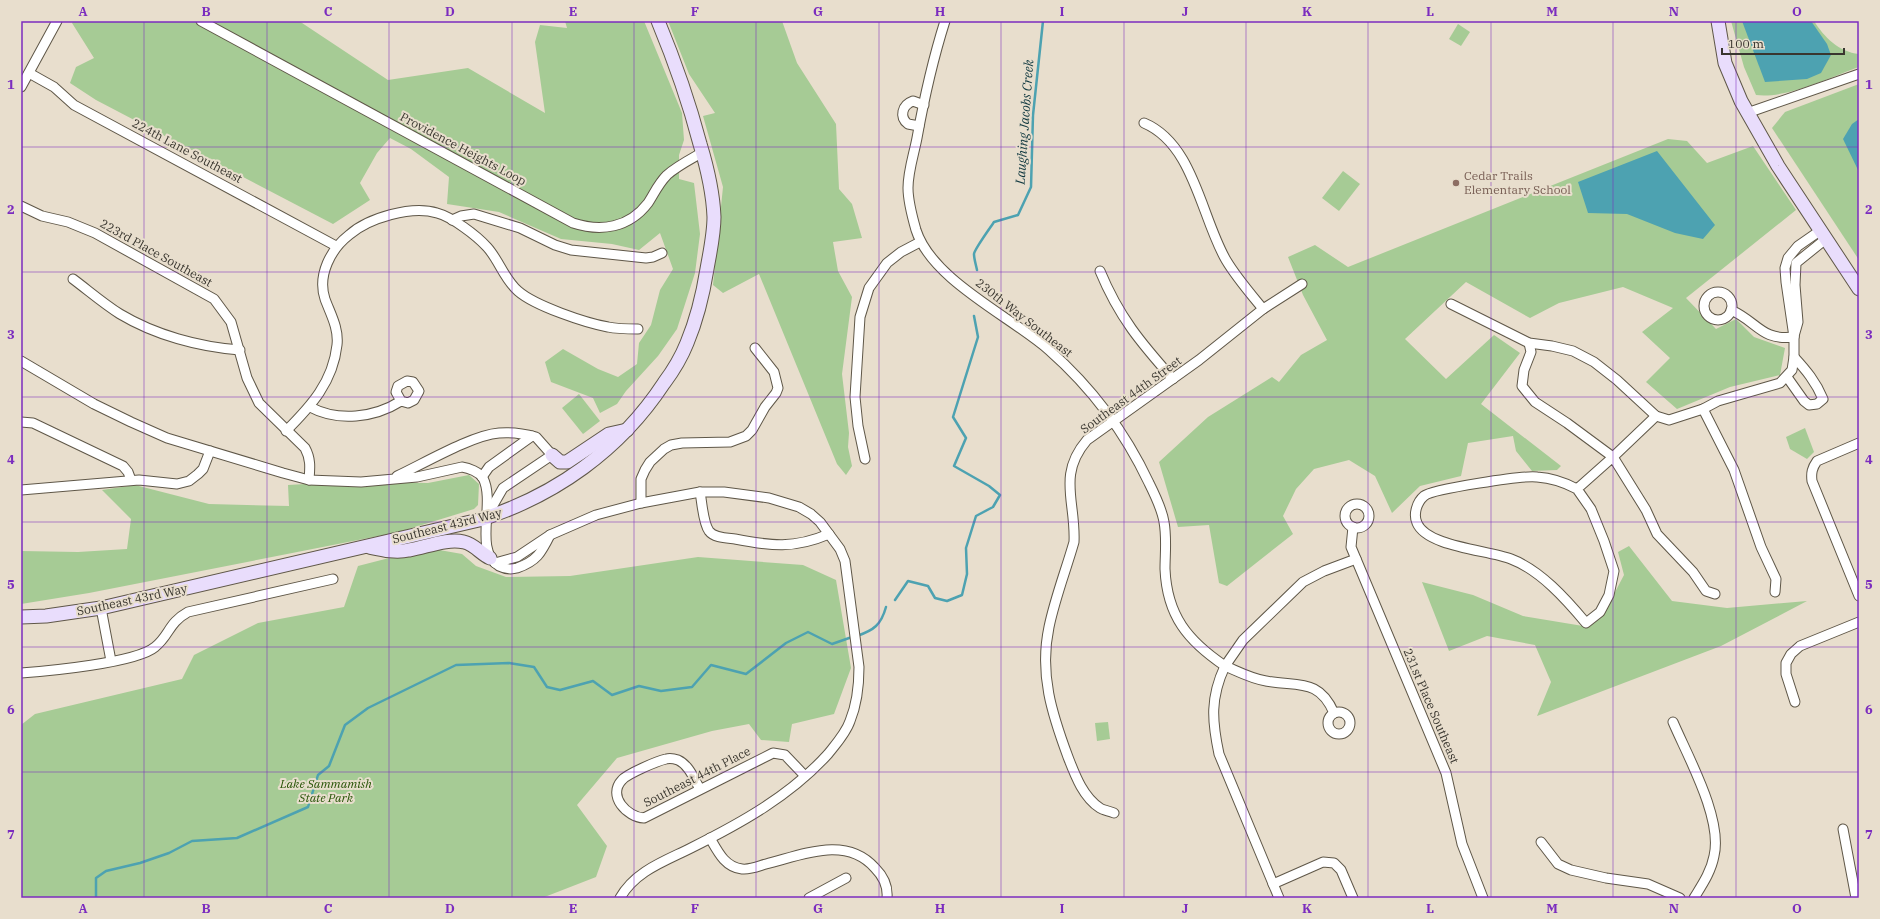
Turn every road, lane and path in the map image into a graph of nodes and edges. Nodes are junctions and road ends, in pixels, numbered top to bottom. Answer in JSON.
{"nodes":[{"id":1,"x":58,"y":21,"type":"edge"},
{"id":2,"x":201,"y":21,"type":"edge"},
{"id":3,"x":658,"y":21,"type":"edge"},
{"id":4,"x":945,"y":21,"type":"edge"},
{"id":5,"x":1718,"y":21,"type":"edge"},
{"id":6,"x":29,"y":73,"type":"junction"},
{"id":7,"x":1859,"y":74,"type":"edge"},
{"id":8,"x":21,"y":87,"type":"edge"},
{"id":9,"x":924,"y":105,"type":"junction"},
{"id":10,"x":1747,"y":113,"type":"junction"},
{"id":11,"x":1144,"y":123,"type":"dead end"},
{"id":12,"x":919,"y":126,"type":"junction"},
{"id":13,"x":703,"y":152,"type":"junction"},
{"id":14,"x":21,"y":206,"type":"edge"},
{"id":15,"x":452,"y":220,"type":"junction"},
{"id":16,"x":1824,"y":234,"type":"junction"},
{"id":17,"x":920,"y":242,"type":"junction"},
{"id":18,"x":336,"y":246,"type":"junction"},
{"id":19,"x":662,"y":253,"type":"dead end"},
{"id":20,"x":1100,"y":272,"type":"dead end"},
{"id":21,"x":73,"y":279,"type":"dead end"},
{"id":22,"x":1302,"y":284,"type":"dead end"},
{"id":23,"x":1859,"y":289,"type":"edge"},
{"id":24,"x":1451,"y":304,"type":"dead end"},
{"id":25,"x":1263,"y":309,"type":"junction"},
{"id":26,"x":1731,"y":310,"type":"dead end"},
{"id":27,"x":638,"y":330,"type":"dead end"},
{"id":28,"x":1794,"y":337,"type":"junction"},
{"id":29,"x":1529,"y":343,"type":"junction"},
{"id":30,"x":755,"y":348,"type":"dead end"},
{"id":31,"x":240,"y":350,"type":"junction"},
{"id":32,"x":1794,"y":357,"type":"junction"},
{"id":33,"x":21,"y":361,"type":"edge"},
{"id":34,"x":1787,"y":377,"type":"junction"},
{"id":35,"x":1173,"y":379,"type":"junction"},
{"id":36,"x":401,"y":401,"type":"dead end"},
{"id":37,"x":310,"y":407,"type":"junction"},
{"id":38,"x":1703,"y":409,"type":"junction"},
{"id":39,"x":1656,"y":416,"type":"junction"},
{"id":40,"x":1113,"y":420,"type":"junction"},
{"id":41,"x":21,"y":422,"type":"edge"},
{"id":42,"x":286,"y":430,"type":"junction"},
{"id":43,"x":626,"y":430,"type":"junction"},
{"id":44,"x":532,"y":436,"type":"junction"},
{"id":45,"x":1859,"y":443,"type":"edge"},
{"id":46,"x":210,"y":451,"type":"junction"},
{"id":47,"x":552,"y":455,"type":"junction"},
{"id":48,"x":1613,"y":457,"type":"junction"},
{"id":49,"x":865,"y":459,"type":"dead end"},
{"id":50,"x":482,"y":477,"type":"junction"},
{"id":51,"x":392,"y":478,"type":"junction"},
{"id":52,"x":131,"y":480,"type":"junction"},
{"id":53,"x":309,"y":480,"type":"junction"},
{"id":54,"x":487,"y":488,"type":"junction"},
{"id":55,"x":503,"y":488,"type":"junction"},
{"id":56,"x":1577,"y":489,"type":"junction"},
{"id":57,"x":21,"y":490,"type":"edge"},
{"id":58,"x":700,"y":492,"type":"junction"},
{"id":59,"x":640,"y":503,"type":"junction"},
{"id":60,"x":486,"y":518,"type":"junction"},
{"id":61,"x":1353,"y":527,"type":"dead end"},
{"id":62,"x":829,"y":534,"type":"junction"},
{"id":63,"x":366,"y":546,"type":"junction"},
{"id":64,"x":1356,"y":559,"type":"junction"},
{"id":65,"x":493,"y":561,"type":"junction"},
{"id":66,"x":333,"y":579,"type":"dead end"},
{"id":67,"x":1775,"y":592,"type":"dead end"},
{"id":68,"x":1715,"y":594,"type":"dead end"},
{"id":69,"x":1859,"y":596,"type":"edge"},
{"id":70,"x":101,"y":608,"type":"junction"},
{"id":71,"x":21,"y":617,"type":"edge"},
{"id":72,"x":1859,"y":622,"type":"edge"},
{"id":73,"x":111,"y":661,"type":"junction"},
{"id":74,"x":1225,"y":666,"type":"junction"},
{"id":75,"x":21,"y":673,"type":"edge"},
{"id":76,"x":1795,"y":702,"type":"dead end"},
{"id":77,"x":1334,"y":713,"type":"dead end"},
{"id":78,"x":1673,"y":722,"type":"dead end"},
{"id":79,"x":805,"y":776,"type":"junction"},
{"id":80,"x":700,"y":789,"type":"junction"},
{"id":81,"x":1114,"y":813,"type":"dead end"},
{"id":82,"x":1843,"y":829,"type":"dead end"},
{"id":83,"x":710,"y":838,"type":"junction"},
{"id":84,"x":1541,"y":842,"type":"dead end"},
{"id":85,"x":846,"y":878,"type":"dead end"},
{"id":86,"x":1272,"y":884,"type":"junction"},
{"id":87,"x":620,"y":898,"type":"edge"},
{"id":88,"x":809,"y":898,"type":"edge"},
{"id":89,"x":887,"y":898,"type":"edge"},
{"id":90,"x":1279,"y":898,"type":"edge"},
{"id":91,"x":1354,"y":898,"type":"edge"},
{"id":92,"x":1483,"y":898,"type":"edge"},
{"id":93,"x":1680,"y":898,"type":"edge"},
{"id":94,"x":1694,"y":898,"type":"edge"},
{"id":95,"x":1856,"y":898,"type":"edge"}],
"edges":[{"from":1,"to":6,"type":"street"},
{"from":2,"to":13,"type":"street","name":"Providence Heights Loop"},
{"from":3,"to":13,"type":"main road","name":"Southeast 43rd Way"},
{"from":4,"to":9,"type":"street","name":"230th Way Southeast"},
{"from":5,"to":10,"type":"main road"},
{"from":6,"to":8,"type":"street"},
{"from":6,"to":18,"type":"street","name":"224th Lane Southeast"},
{"from":7,"to":10,"type":"street"},
{"from":9,"to":12,"type":"street","name":"230th Way Southeast"},
{"from":9,"to":12,"type":"street"},
{"from":10,"to":16,"type":"main road"},
{"from":11,"to":25,"type":"street"},
{"from":12,"to":17,"type":"street","name":"230th Way Southeast"},
{"from":13,"to":43,"type":"main road","name":"Southeast 43rd Way"},
{"from":14,"to":31,"type":"street","name":"223rd Place Southeast"},
{"from":15,"to":18,"type":"street"},
{"from":15,"to":19,"type":"street"},
{"from":15,"to":27,"type":"street"},
{"from":16,"to":23,"type":"main road"},
{"from":16,"to":28,"type":"street"},
{"from":17,"to":40,"type":"street","name":"230th Way Southeast"},
{"from":17,"to":49,"type":"street"},
{"from":18,"to":37,"type":"street"},
{"from":20,"to":35,"type":"street"},
{"from":21,"to":31,"type":"street"},
{"from":22,"to":25,"type":"street","name":"Southeast 44th Street"},
{"from":24,"to":29,"type":"street"},
{"from":25,"to":35,"type":"street","name":"Southeast 44th Street"},
{"from":26,"to":28,"type":"street"},
{"from":28,"to":32,"type":"street"},
{"from":29,"to":39,"type":"street"},
{"from":29,"to":48,"type":"street"},
{"from":30,"to":59,"type":"street"},
{"from":31,"to":42,"type":"street","name":"223rd Place Southeast"},
{"from":32,"to":34,"type":"street"},
{"from":32,"to":34,"type":"street"},
{"from":33,"to":46,"type":"street"},
{"from":34,"to":38,"type":"street"},
{"from":35,"to":40,"type":"street","name":"Southeast 44th Street"},
{"from":36,"to":37,"type":"street"},
{"from":37,"to":42,"type":"street"},
{"from":38,"to":39,"type":"street"},
{"from":38,"to":67,"type":"street"},
{"from":39,"to":48,"type":"street"},
{"from":40,"to":74,"type":"street","name":"230th Way Southeast"},
{"from":40,"to":81,"type":"street","name":"Southeast 44th Street"},
{"from":41,"to":52,"type":"street"},
{"from":42,"to":53,"type":"street","name":"223rd Place Southeast"},
{"from":43,"to":47,"type":"main road"},
{"from":43,"to":60,"type":"main road","name":"Southeast 43rd Way"},
{"from":44,"to":47,"type":"street"},
{"from":44,"to":50,"type":"street"},
{"from":44,"to":51,"type":"street"},
{"from":45,"to":69,"type":"street"},
{"from":46,"to":52,"type":"street"},
{"from":46,"to":53,"type":"street"},
{"from":47,"to":55,"type":"street"},
{"from":48,"to":56,"type":"street"},
{"from":48,"to":68,"type":"street"},
{"from":50,"to":51,"type":"street"},
{"from":50,"to":54,"type":"street"},
{"from":51,"to":53,"type":"street"},
{"from":52,"to":57,"type":"street"},
{"from":54,"to":55,"type":"street"},
{"from":54,"to":60,"type":"street"},
{"from":55,"to":60,"type":"street"},
{"from":56,"to":56,"type":"street"},
{"from":58,"to":59,"type":"street"},
{"from":58,"to":62,"type":"street"},
{"from":58,"to":62,"type":"street"},
{"from":59,"to":65,"type":"street"},
{"from":60,"to":63,"type":"main road","name":"Southeast 43rd Way"},
{"from":60,"to":65,"type":"street"},
{"from":61,"to":64,"type":"street","name":"231st Place Southeast"},
{"from":62,"to":79,"type":"street"},
{"from":63,"to":65,"type":"main road"},
{"from":63,"to":70,"type":"main road","name":"Southeast 43rd Way"},
{"from":64,"to":74,"type":"street"},
{"from":64,"to":92,"type":"street","name":"231st Place Southeast"},
{"from":66,"to":73,"type":"street"},
{"from":70,"to":71,"type":"main road","name":"Southeast 43rd Way"},
{"from":70,"to":73,"type":"street"},
{"from":72,"to":76,"type":"street"},
{"from":73,"to":75,"type":"street"},
{"from":74,"to":77,"type":"street","name":"230th Way Southeast"},
{"from":74,"to":86,"type":"street"},
{"from":78,"to":94,"type":"street"},
{"from":79,"to":80,"type":"street","name":"Southeast 44th Place"},
{"from":79,"to":83,"type":"street"},
{"from":80,"to":80,"type":"street","name":"Southeast 44th Place"},
{"from":82,"to":95,"type":"street"},
{"from":83,"to":87,"type":"street"},
{"from":83,"to":89,"type":"street"},
{"from":84,"to":93,"type":"street"},
{"from":85,"to":88,"type":"street"},
{"from":86,"to":90,"type":"street"},
{"from":86,"to":91,"type":"street"}]}
